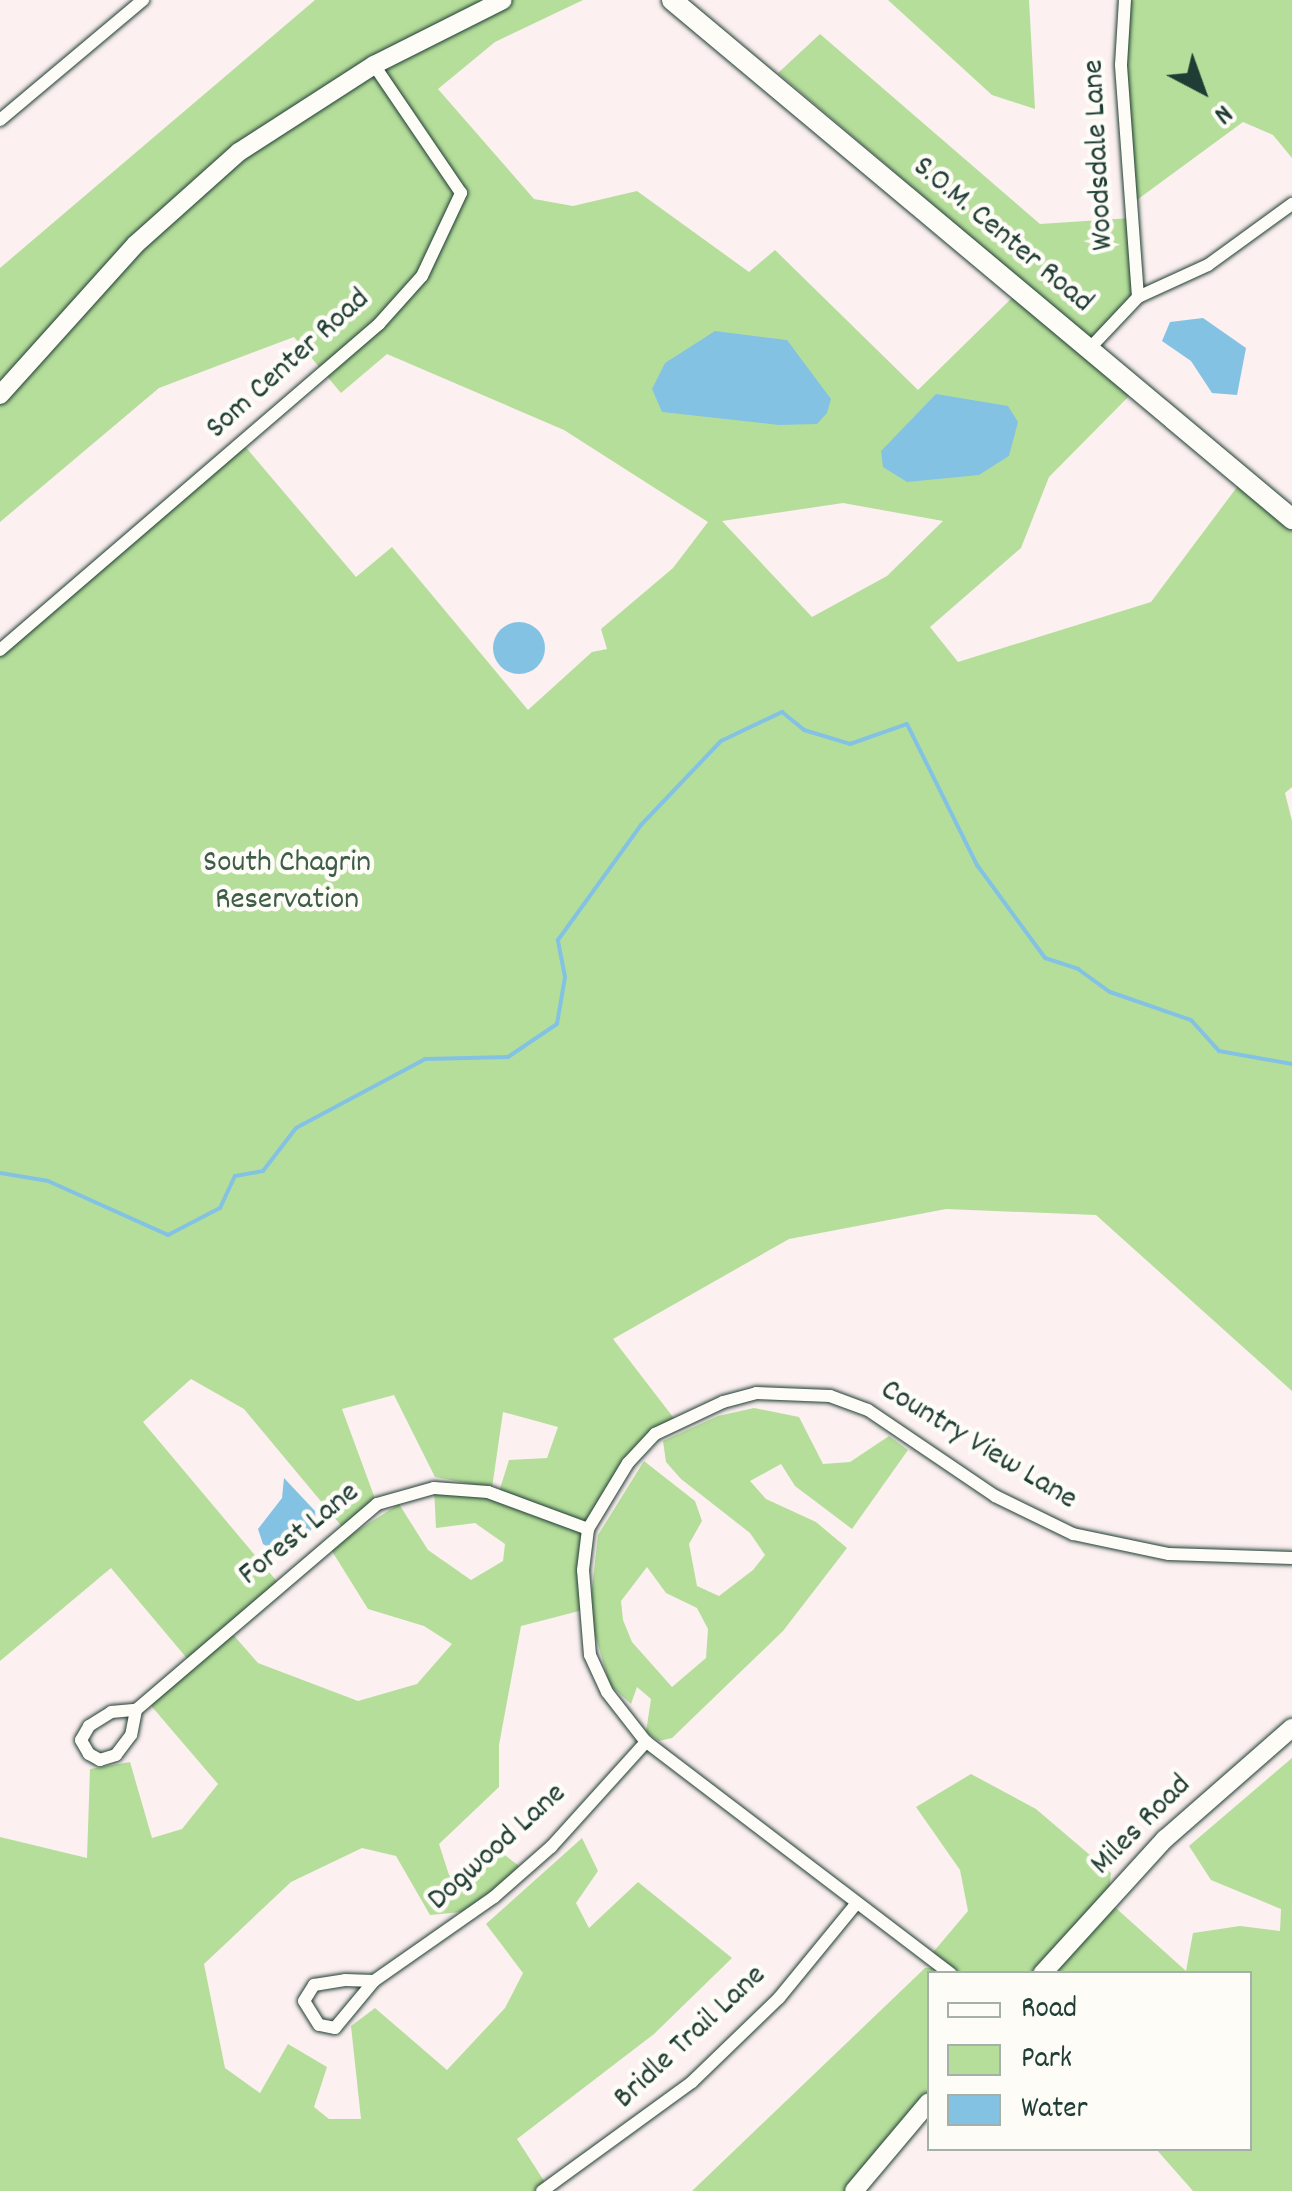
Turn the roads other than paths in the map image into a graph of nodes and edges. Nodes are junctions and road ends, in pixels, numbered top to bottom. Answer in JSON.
{"nodes":[{"id":1,"x":143,"y":0,"type":"edge"},
{"id":2,"x":502,"y":0,"type":"edge"},
{"id":3,"x":672,"y":0,"type":"edge"},
{"id":4,"x":1125,"y":0,"type":"edge"},
{"id":5,"x":374,"y":65,"type":"junction"},
{"id":6,"x":0,"y":120,"type":"edge"},
{"id":7,"x":1292,"y":204,"type":"edge"},
{"id":8,"x":1138,"y":297,"type":"junction"},
{"id":9,"x":1090,"y":348,"type":"junction"},
{"id":10,"x":0,"y":395,"type":"edge"},
{"id":11,"x":1292,"y":520,"type":"edge"},
{"id":12,"x":0,"y":650,"type":"edge"},
{"id":13,"x":588,"y":1529,"type":"junction"},
{"id":14,"x":1292,"y":1558,"type":"edge"},
{"id":15,"x":136,"y":1710,"type":"junction"},
{"id":16,"x":1292,"y":1728,"type":"edge"},
{"id":17,"x":646,"y":1742,"type":"junction"},
{"id":18,"x":856,"y":1904,"type":"junction"},
{"id":19,"x":947,"y":1971,"type":"edge"},
{"id":20,"x":1045,"y":1971,"type":"edge"},
{"id":21,"x":374,"y":1981,"type":"junction"},
{"id":22,"x":927,"y":2106,"type":"edge"},
{"id":23,"x":542,"y":2191,"type":"edge"},
{"id":24,"x":854,"y":2191,"type":"edge"}],
"edges":[{"from":1,"to":6,"type":"street"},
{"from":2,"to":5,"type":"street"},
{"from":3,"to":9,"type":"main road","name":"S.O.M. Center Road"},
{"from":4,"to":8,"type":"street","name":"Woodsdale Lane"},
{"from":5,"to":10,"type":"street"},
{"from":5,"to":12,"type":"street","name":"Som Center Road"},
{"from":7,"to":8,"type":"street"},
{"from":8,"to":9,"type":"street"},
{"from":9,"to":11,"type":"main road","name":"S.O.M. Center Road"},
{"from":13,"to":14,"type":"street","name":"Country View Lane"},
{"from":13,"to":15,"type":"street","name":"Forest Lane"},
{"from":13,"to":17,"type":"street","name":"Country View Lane"},
{"from":15,"to":15,"type":"street","name":"Forest Lane"},
{"from":16,"to":20,"type":"street","name":"Miles Road"},
{"from":17,"to":18,"type":"street","name":"Country View Lane"},
{"from":17,"to":21,"type":"street","name":"Dogwood Lane"},
{"from":18,"to":19,"type":"street","name":"Country View Lane"},
{"from":18,"to":23,"type":"street","name":"Bridle Trail Lane"},
{"from":21,"to":21,"type":"street","name":"Dogwood Lane"},
{"from":22,"to":24,"type":"street"}]}
